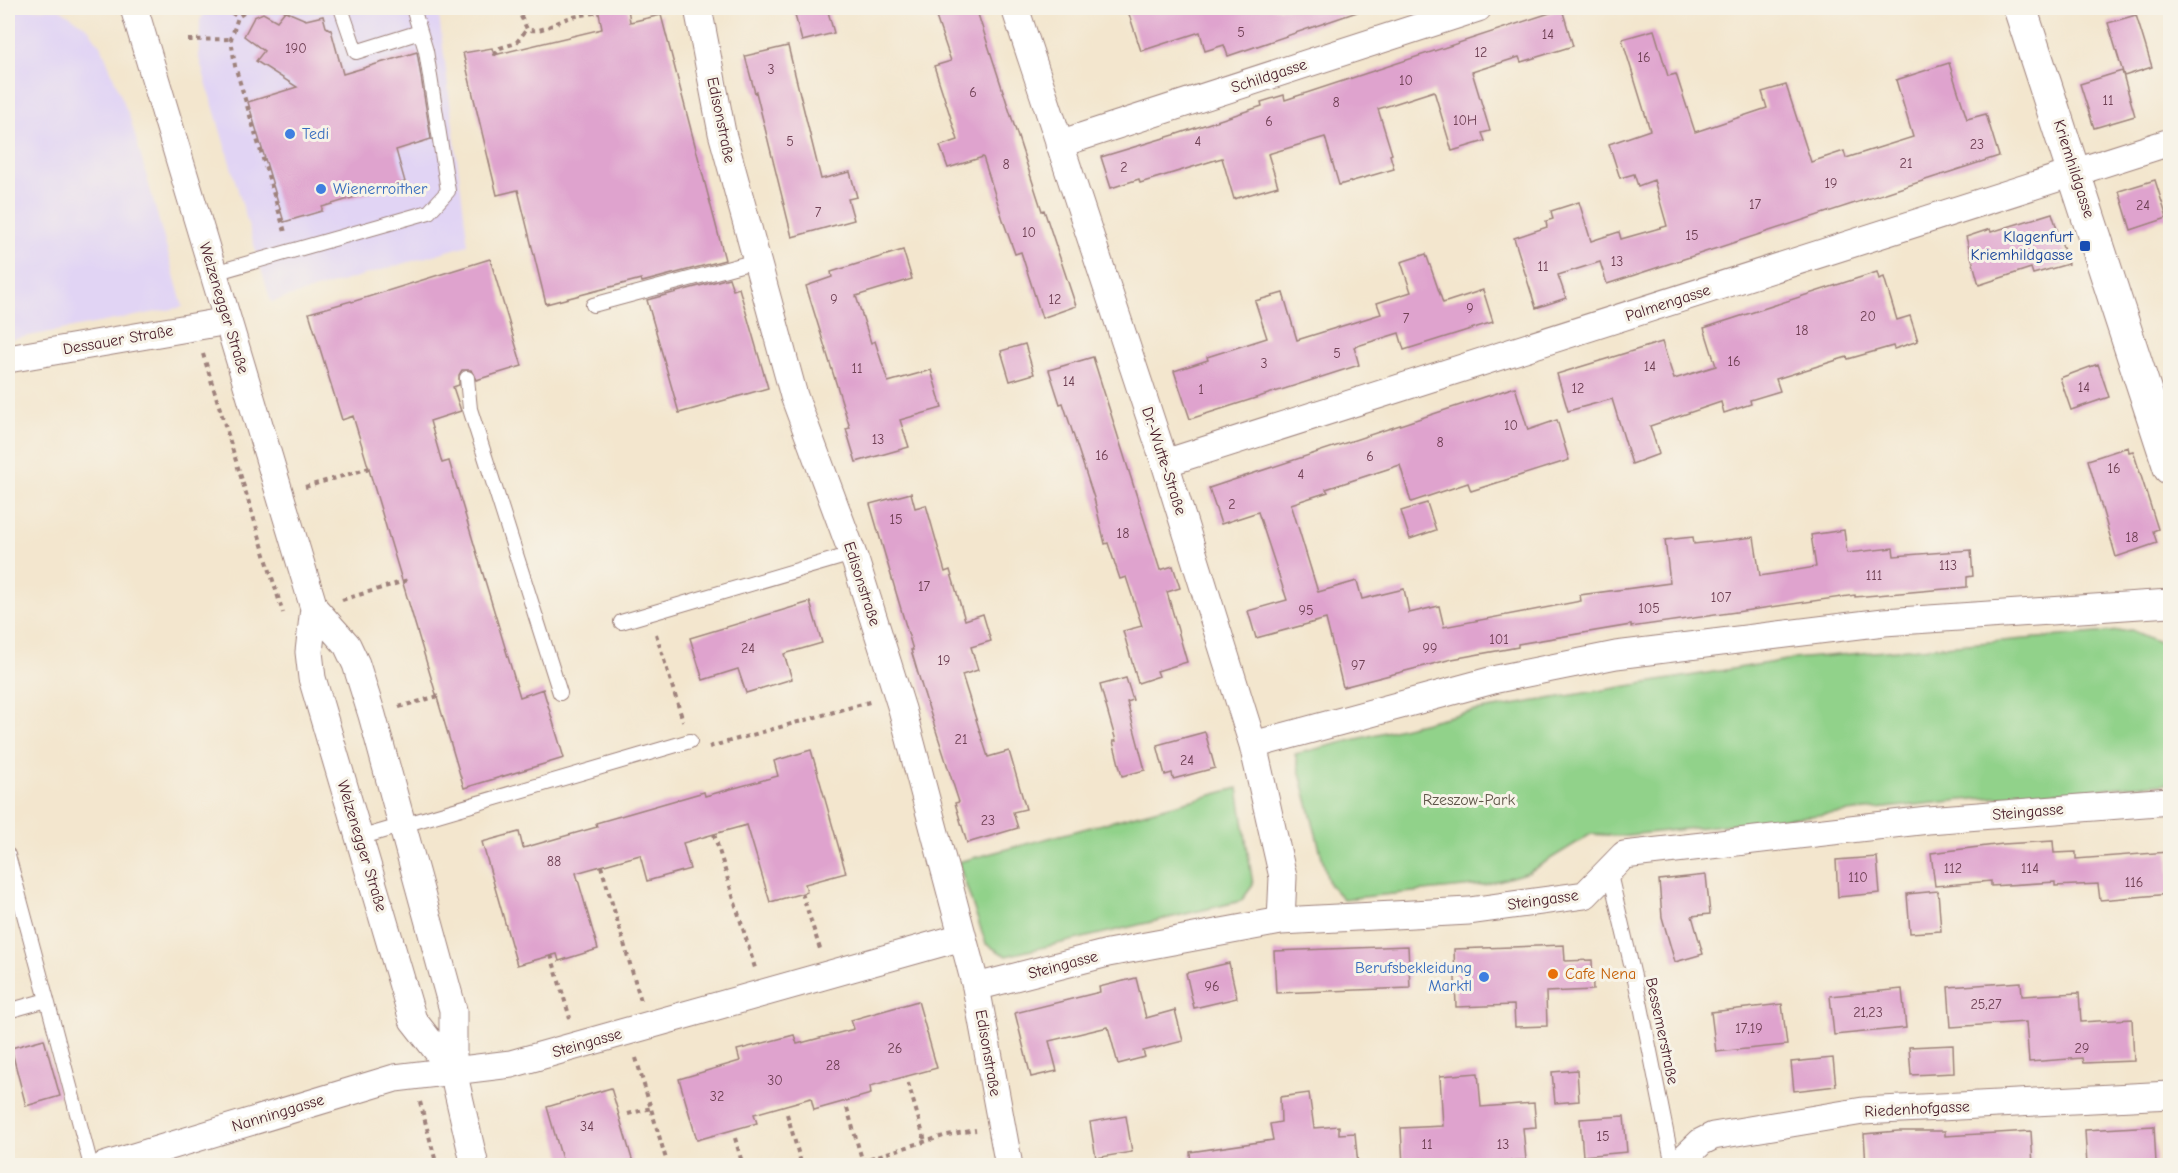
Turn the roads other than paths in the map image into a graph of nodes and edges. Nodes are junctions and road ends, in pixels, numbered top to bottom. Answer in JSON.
{"nodes":[{"id":1,"x":134,"y":8,"type":"edge"},
{"id":2,"x":341,"y":8,"type":"edge"},
{"id":3,"x":413,"y":8,"type":"edge"},
{"id":4,"x":698,"y":8,"type":"edge"},
{"id":5,"x":1015,"y":8,"type":"edge"},
{"id":6,"x":1478,"y":8,"type":"edge"},
{"id":7,"x":2020,"y":8,"type":"edge"},
{"id":8,"x":420,"y":32,"type":"junction"},
{"id":9,"x":2170,"y":142,"type":"edge"},
{"id":10,"x":1059,"y":144,"type":"junction"},
{"id":11,"x":2075,"y":173,"type":"junction"},
{"id":12,"x":756,"y":261,"type":"junction"},
{"id":13,"x":214,"y":273,"type":"junction"},
{"id":14,"x":593,"y":305,"type":"dead end"},
{"id":15,"x":228,"y":321,"type":"junction"},
{"id":16,"x":8,"y":359,"type":"edge"},
{"id":17,"x":467,"y":378,"type":"dead end"},
{"id":18,"x":1165,"y":463,"type":"junction"},
{"id":19,"x":2170,"y":468,"type":"edge"},
{"id":20,"x":852,"y":554,"type":"junction"},
{"id":21,"x":2170,"y":603,"type":"edge"},
{"id":22,"x":314,"y":608,"type":"junction"},
{"id":23,"x":621,"y":622,"type":"dead end"},
{"id":24,"x":560,"y":693,"type":"dead end"},
{"id":25,"x":690,"y":741,"type":"road end"},
{"id":26,"x":1253,"y":745,"type":"junction"},
{"id":27,"x":2170,"y":801,"type":"edge"},
{"id":28,"x":402,"y":825,"type":"junction"},
{"id":29,"x":359,"y":838,"type":"junction"},
{"id":30,"x":8,"y":855,"type":"edge"},
{"id":31,"x":1609,"y":870,"type":"junction"},
{"id":32,"x":1281,"y":921,"type":"junction"},
{"id":33,"x":962,"y":937,"type":"junction"},
{"id":34,"x":976,"y":987,"type":"junction"},
{"id":35,"x":47,"y":1000,"type":"junction"},
{"id":36,"x":8,"y":1011,"type":"edge"},
{"id":37,"x":453,"y":1071,"type":"junction"},
{"id":38,"x":2170,"y":1095,"type":"edge"},
{"id":39,"x":91,"y":1166,"type":"edge"},
{"id":40,"x":104,"y":1166,"type":"edge"},
{"id":41,"x":475,"y":1166,"type":"edge"},
{"id":42,"x":1009,"y":1166,"type":"edge"},
{"id":43,"x":1674,"y":1166,"type":"edge"}],
"edges":[{"from":1,"to":13,"type":"street","name":"Welzenegger Straße"},
{"from":2,"to":8,"type":"lane"},
{"from":3,"to":8,"type":"lane"},
{"from":4,"to":12,"type":"street","name":"Edisonstraße"},
{"from":5,"to":10,"type":"street","name":"Dr.-Wutte-Straße"},
{"from":6,"to":10,"type":"street","name":"Schildgasse"},
{"from":7,"to":11,"type":"street","name":"Kriemhildgasse"},
{"from":8,"to":13,"type":"lane"},
{"from":9,"to":11,"type":"street","name":"Palmengasse"},
{"from":10,"to":18,"type":"street","name":"Dr.-Wutte-Straße"},
{"from":11,"to":18,"type":"street","name":"Palmengasse"},
{"from":11,"to":19,"type":"street","name":"Kriemhildgasse"},
{"from":12,"to":14,"type":"lane"},
{"from":12,"to":20,"type":"street","name":"Edisonstraße"},
{"from":13,"to":15,"type":"street","name":"Welzenegger Straße"},
{"from":15,"to":16,"type":"street","name":"Dessauer Straße"},
{"from":15,"to":22,"type":"street","name":"Welzenegger Straße"},
{"from":17,"to":24,"type":"lane"},
{"from":18,"to":26,"type":"street","name":"Dr.-Wutte-Straße"},
{"from":20,"to":23,"type":"lane"},
{"from":20,"to":33,"type":"street","name":"Edisonstraße"},
{"from":21,"to":26,"type":"street"},
{"from":22,"to":28,"type":"street","name":"Welzenegger Straße"},
{"from":22,"to":29,"type":"street","name":"Welzenegger Straße"},
{"from":25,"to":28,"type":"lane"},
{"from":26,"to":32,"type":"street","name":"Dr.-Wutte-Straße"},
{"from":27,"to":31,"type":"street","name":"Steingasse"},
{"from":28,"to":29,"type":"lane"},
{"from":28,"to":37,"type":"street","name":"Welzenegger Straße"},
{"from":29,"to":37,"type":"street","name":"Welzenegger Straße"},
{"from":30,"to":35,"type":"lane"},
{"from":31,"to":32,"type":"street","name":"Steingasse"},
{"from":31,"to":43,"type":"lane","name":"Bessemerstraße"},
{"from":32,"to":34,"type":"street","name":"Steingasse"},
{"from":33,"to":34,"type":"street","name":"Edisonstraße"},
{"from":33,"to":37,"type":"street","name":"Steingasse"},
{"from":34,"to":42,"type":"street","name":"Edisonstraße"},
{"from":35,"to":36,"type":"lane"},
{"from":35,"to":39,"type":"lane"},
{"from":37,"to":40,"type":"street","name":"Nanninggasse"},
{"from":37,"to":41,"type":"street","name":"Welzenegger Straße"},
{"from":38,"to":43,"type":"street","name":"Riedenhofgasse"}]}
